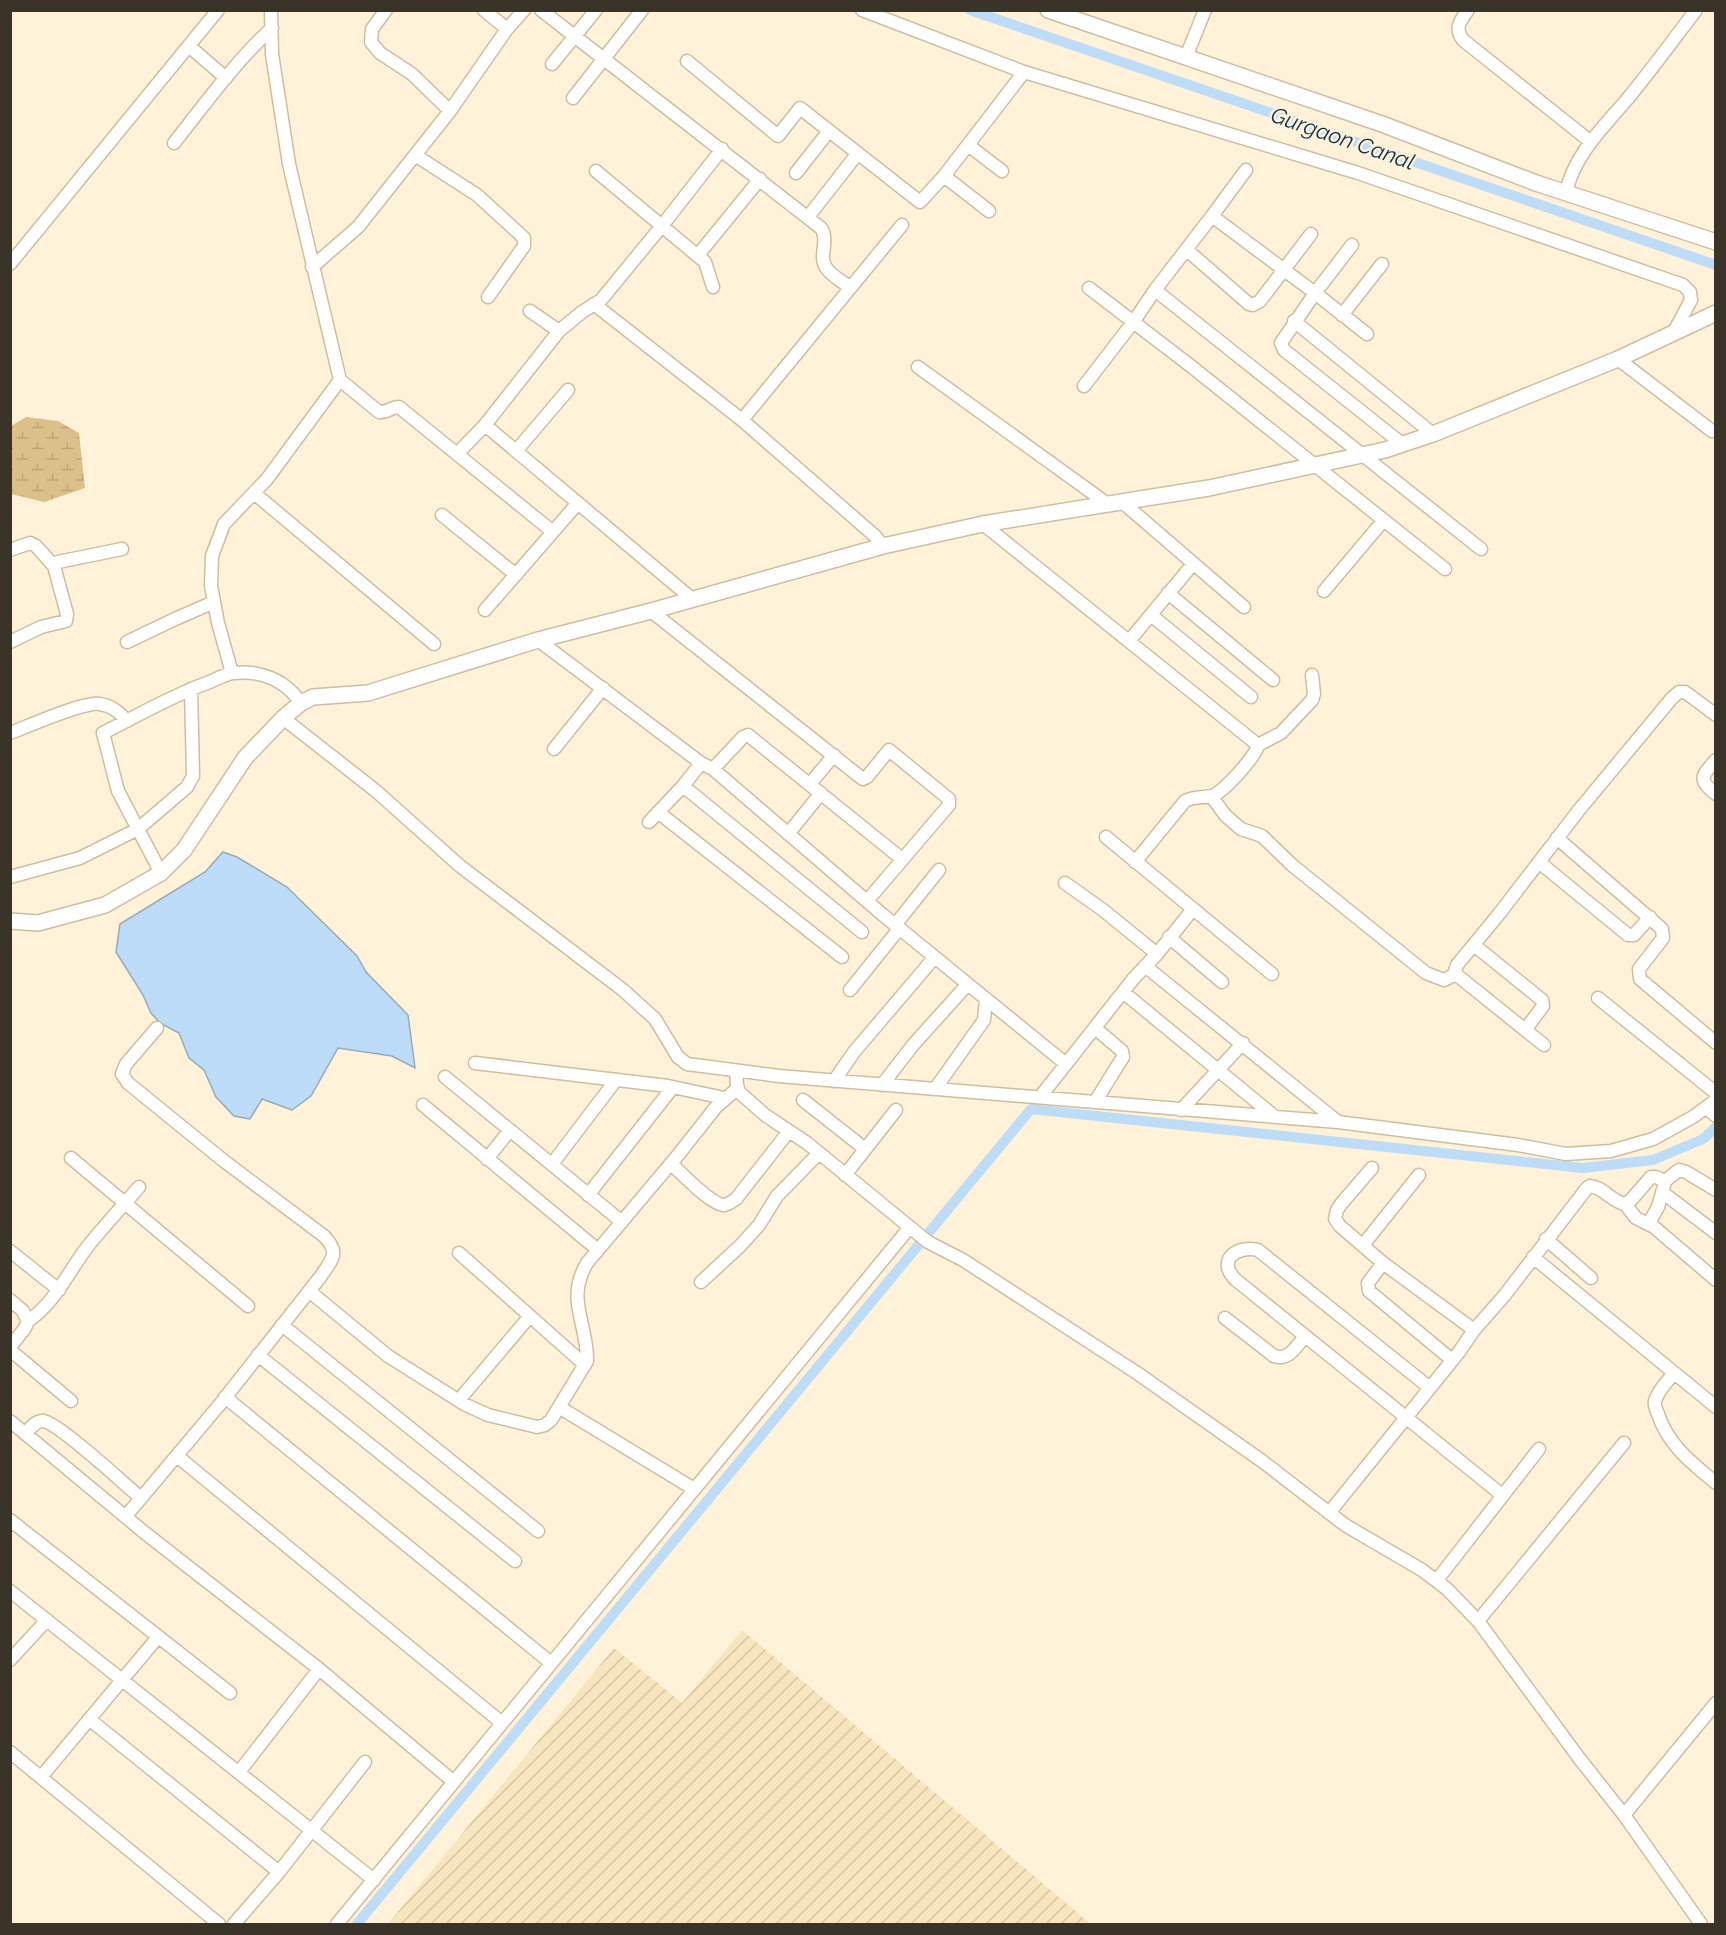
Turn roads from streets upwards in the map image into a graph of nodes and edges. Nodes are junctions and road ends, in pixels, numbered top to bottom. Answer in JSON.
{"nodes":[{"id":1,"x":218,"y":10,"type":"edge"},
{"id":2,"x":271,"y":10,"type":"edge"},
{"id":3,"x":386,"y":10,"type":"edge"},
{"id":4,"x":484,"y":10,"type":"edge"},
{"id":5,"x":524,"y":10,"type":"edge"},
{"id":6,"x":541,"y":10,"type":"edge"},
{"id":7,"x":596,"y":10,"type":"edge"},
{"id":8,"x":642,"y":10,"type":"edge"},
{"id":9,"x":862,"y":10,"type":"edge"},
{"id":10,"x":1048,"y":10,"type":"edge"},
{"id":11,"x":1205,"y":10,"type":"edge"},
{"id":12,"x":1468,"y":10,"type":"edge"},
{"id":13,"x":1696,"y":10,"type":"edge"},
{"id":14,"x":272,"y":28,"type":"junction"},
{"id":15,"x":507,"y":29,"type":"junction"},
{"id":16,"x":575,"y":36,"type":"junction"},
{"id":17,"x":190,"y":46,"type":"junction"},
{"id":18,"x":1186,"y":57,"type":"junction"},
{"id":19,"x":603,"y":59,"type":"junction"},
{"id":20,"x":687,"y":61,"type":"dead end"},
{"id":21,"x":552,"y":64,"type":"dead end"},
{"id":22,"x":1024,"y":72,"type":"junction"},
{"id":23,"x":226,"y":78,"type":"junction"},
{"id":24,"x":573,"y":98,"type":"dead end"},
{"id":25,"x":450,"y":111,"type":"junction"},
{"id":26,"x":829,"y":131,"type":"junction"},
{"id":27,"x":1591,"y":142,"type":"junction"},
{"id":28,"x":174,"y":143,"type":"dead end"},
{"id":29,"x":968,"y":145,"type":"junction"},
{"id":30,"x":722,"y":149,"type":"junction"},
{"id":31,"x":858,"y":153,"type":"junction"},
{"id":32,"x":415,"y":155,"type":"junction"},
{"id":33,"x":1246,"y":170,"type":"dead end"},
{"id":34,"x":596,"y":171,"type":"dead end"},
{"id":35,"x":1002,"y":171,"type":"dead end"},
{"id":36,"x":796,"y":172,"type":"dead end"},
{"id":37,"x":944,"y":176,"type":"junction"},
{"id":38,"x":760,"y":179,"type":"junction"},
{"id":39,"x":1566,"y":192,"type":"junction"},
{"id":40,"x":989,"y":211,"type":"dead end"},
{"id":41,"x":1212,"y":216,"type":"junction"},
{"id":42,"x":808,"y":217,"type":"junction"},
{"id":43,"x":902,"y":225,"type":"dead end"},
{"id":44,"x":662,"y":228,"type":"junction"},
{"id":45,"x":1311,"y":234,"type":"dead end"},
{"id":46,"x":1716,"y":242,"type":"edge"},
{"id":47,"x":1352,"y":245,"type":"dead end"},
{"id":48,"x":1187,"y":250,"type":"junction"},
{"id":49,"x":698,"y":255,"type":"junction"},
{"id":50,"x":10,"y":264,"type":"edge"},
{"id":51,"x":1382,"y":264,"type":"dead end"},
{"id":52,"x":312,"y":267,"type":"junction"},
{"id":53,"x":1284,"y":270,"type":"junction"},
{"id":54,"x":713,"y":287,"type":"dead end"},
{"id":55,"x":849,"y":287,"type":"junction"},
{"id":56,"x":1089,"y":288,"type":"dead end"},
{"id":57,"x":1155,"y":290,"type":"junction"},
{"id":58,"x":1315,"y":293,"type":"junction"},
{"id":59,"x":488,"y":297,"type":"dead end"},
{"id":60,"x":594,"y":304,"type":"junction"},
{"id":61,"x":530,"y":311,"type":"dead end"},
{"id":62,"x":1716,"y":313,"type":"edge"},
{"id":63,"x":1342,"y":315,"type":"junction"},
{"id":64,"x":1134,"y":321,"type":"junction"},
{"id":65,"x":1294,"y":321,"type":"junction"},
{"id":66,"x":1675,"y":330,"type":"junction"},
{"id":67,"x":559,"y":331,"type":"junction"},
{"id":68,"x":1367,"y":334,"type":"dead end"},
{"id":69,"x":1618,"y":359,"type":"junction"},
{"id":70,"x":918,"y":367,"type":"dead end"},
{"id":71,"x":340,"y":380,"type":"junction"},
{"id":72,"x":1084,"y":387,"type":"dead end"},
{"id":73,"x":568,"y":390,"type":"dead end"},
{"id":74,"x":742,"y":420,"type":"junction"},
{"id":75,"x":485,"y":424,"type":"junction"},
{"id":76,"x":1712,"y":431,"type":"dead end"},
{"id":77,"x":1433,"y":434,"type":"junction"},
{"id":78,"x":1401,"y":443,"type":"junction"},
{"id":79,"x":516,"y":451,"type":"junction"},
{"id":80,"x":457,"y":454,"type":"junction"},
{"id":81,"x":1364,"y":454,"type":"junction"},
{"id":82,"x":1316,"y":465,"type":"junction"},
{"id":83,"x":254,"y":493,"type":"junction"},
{"id":84,"x":579,"y":503,"type":"junction"},
{"id":85,"x":1115,"y":503,"type":"junction"},
{"id":86,"x":442,"y":515,"type":"dead end"},
{"id":87,"x":1383,"y":521,"type":"junction"},
{"id":88,"x":983,"y":524,"type":"junction"},
{"id":89,"x":553,"y":532,"type":"junction"},
{"id":90,"x":883,"y":546,"type":"junction"},
{"id":91,"x":122,"y":549,"type":"dead end"},
{"id":92,"x":1482,"y":549,"type":"dead end"},
{"id":93,"x":10,"y":550,"type":"edge"},
{"id":94,"x":1193,"y":564,"type":"junction"},
{"id":95,"x":54,"y":566,"type":"junction"},
{"id":96,"x":1445,"y":569,"type":"dead end"},
{"id":97,"x":516,"y":575,"type":"junction"},
{"id":98,"x":1324,"y":591,"type":"dead end"},
{"id":99,"x":1168,"y":593,"type":"junction"},
{"id":100,"x":691,"y":598,"type":"junction"},
{"id":101,"x":214,"y":603,"type":"junction"},
{"id":102,"x":1244,"y":607,"type":"dead end"},
{"id":103,"x":485,"y":610,"type":"dead end"},
{"id":104,"x":651,"y":611,"type":"junction"},
{"id":105,"x":1151,"y":615,"type":"junction"},
{"id":106,"x":538,"y":640,"type":"junction"},
{"id":107,"x":1129,"y":641,"type":"junction"},
{"id":108,"x":10,"y":642,"type":"edge"},
{"id":109,"x":127,"y":642,"type":"dead end"},
{"id":110,"x":434,"y":644,"type":"dead end"},
{"id":111,"x":232,"y":673,"type":"junction"},
{"id":112,"x":1312,"y":675,"type":"dead end"},
{"id":113,"x":1273,"y":680,"type":"dead end"},
{"id":114,"x":603,"y":687,"type":"junction"},
{"id":115,"x":191,"y":689,"type":"junction"},
{"id":116,"x":1251,"y":697,"type":"dead end"},
{"id":117,"x":301,"y":703,"type":"junction"},
{"id":118,"x":1716,"y":715,"type":"edge"},
{"id":119,"x":283,"y":718,"type":"junction"},
{"id":120,"x":127,"y":721,"type":"junction"},
{"id":121,"x":10,"y":733,"type":"edge"},
{"id":122,"x":1258,"y":745,"type":"junction"},
{"id":123,"x":554,"y":749,"type":"dead end"},
{"id":124,"x":834,"y":755,"type":"junction"},
{"id":125,"x":1716,"y":760,"type":"edge"},
{"id":126,"x":701,"y":763,"type":"junction"},
{"id":127,"x":713,"y":769,"type":"junction"},
{"id":128,"x":810,"y":784,"type":"junction"},
{"id":129,"x":683,"y":786,"type":"junction"},
{"id":130,"x":821,"y":793,"type":"junction"},
{"id":131,"x":1716,"y":794,"type":"edge"},
{"id":132,"x":1211,"y":796,"type":"junction"},
{"id":133,"x":658,"y":812,"type":"junction"},
{"id":134,"x":649,"y":822,"type":"dead end"},
{"id":135,"x":138,"y":829,"type":"junction"},
{"id":136,"x":788,"y":834,"type":"junction"},
{"id":137,"x":1106,"y":837,"type":"dead end"},
{"id":138,"x":1557,"y":838,"type":"junction"},
{"id":139,"x":902,"y":859,"type":"junction"},
{"id":140,"x":1135,"y":862,"type":"junction"},
{"id":141,"x":1539,"y":862,"type":"junction"},
{"id":142,"x":939,"y":870,"type":"dead end"},
{"id":143,"x":161,"y":873,"type":"junction"},
{"id":144,"x":10,"y":877,"type":"edge"},
{"id":145,"x":1065,"y":883,"type":"dead end"},
{"id":146,"x":867,"y":901,"type":"junction"},
{"id":147,"x":1192,"y":909,"type":"junction"},
{"id":148,"x":1650,"y":917,"type":"junction"},
{"id":149,"x":10,"y":921,"type":"edge"},
{"id":150,"x":897,"y":927,"type":"junction"},
{"id":151,"x":861,"y":932,"type":"dead end"},
{"id":152,"x":1169,"y":937,"type":"junction"},
{"id":153,"x":1474,"y":945,"type":"junction"},
{"id":154,"x":1157,"y":954,"type":"junction"},
{"id":155,"x":843,"y":957,"type":"dead end"},
{"id":156,"x":934,"y":958,"type":"junction"},
{"id":157,"x":1145,"y":966,"type":"junction"},
{"id":158,"x":1272,"y":974,"type":"dead end"},
{"id":159,"x":1456,"y":974,"type":"junction"},
{"id":160,"x":1222,"y":982,"type":"dead end"},
{"id":161,"x":967,"y":985,"type":"junction"},
{"id":162,"x":850,"y":990,"type":"dead end"},
{"id":163,"x":1123,"y":992,"type":"junction"},
{"id":164,"x":1598,"y":998,"type":"dead end"},
{"id":165,"x":986,"y":1000,"type":"junction"},
{"id":166,"x":157,"y":1028,"type":"dead end"},
{"id":167,"x":1095,"y":1028,"type":"junction"},
{"id":168,"x":1525,"y":1030,"type":"junction"},
{"id":169,"x":1243,"y":1043,"type":"junction"},
{"id":170,"x":1716,"y":1043,"type":"edge"},
{"id":171,"x":1544,"y":1046,"type":"dead end"},
{"id":172,"x":475,"y":1063,"type":"dead end"},
{"id":173,"x":1066,"y":1064,"type":"junction"},
{"id":174,"x":1219,"y":1070,"type":"junction"},
{"id":175,"x":445,"y":1077,"type":"dead end"},
{"id":176,"x":616,"y":1080,"type":"junction"},
{"id":177,"x":737,"y":1081,"type":"junction"},
{"id":178,"x":834,"y":1081,"type":"junction"},
{"id":179,"x":882,"y":1085,"type":"junction"},
{"id":180,"x":673,"y":1087,"type":"junction"},
{"id":181,"x":935,"y":1089,"type":"junction"},
{"id":182,"x":1716,"y":1093,"type":"edge"},
{"id":183,"x":1040,"y":1097,"type":"junction"},
{"id":184,"x":724,"y":1098,"type":"junction"},
{"id":185,"x":803,"y":1100,"type":"dead end"},
{"id":186,"x":1716,"y":1100,"type":"edge"},
{"id":187,"x":1095,"y":1102,"type":"junction"},
{"id":188,"x":423,"y":1105,"type":"dead end"},
{"id":189,"x":896,"y":1110,"type":"dead end"},
{"id":190,"x":1181,"y":1110,"type":"junction"},
{"id":191,"x":1712,"y":1114,"type":"edge"},
{"id":192,"x":1274,"y":1116,"type":"junction"},
{"id":193,"x":1338,"y":1122,"type":"junction"},
{"id":194,"x":510,"y":1130,"type":"junction"},
{"id":195,"x":789,"y":1131,"type":"junction"},
{"id":196,"x":865,"y":1149,"type":"junction"},
{"id":197,"x":819,"y":1153,"type":"junction"},
{"id":198,"x":71,"y":1158,"type":"dead end"},
{"id":199,"x":487,"y":1159,"type":"junction"},
{"id":200,"x":552,"y":1164,"type":"junction"},
{"id":201,"x":671,"y":1164,"type":"junction"},
{"id":202,"x":1372,"y":1168,"type":"dead end"},
{"id":203,"x":845,"y":1174,"type":"junction"},
{"id":204,"x":1419,"y":1175,"type":"dead end"},
{"id":205,"x":139,"y":1187,"type":"dead end"},
{"id":206,"x":1664,"y":1187,"type":"junction"},
{"id":207,"x":1716,"y":1190,"type":"edge"},
{"id":208,"x":588,"y":1195,"type":"junction"},
{"id":209,"x":125,"y":1203,"type":"junction"},
{"id":210,"x":1625,"y":1204,"type":"junction"},
{"id":211,"x":622,"y":1222,"type":"junction"},
{"id":212,"x":1648,"y":1223,"type":"junction"},
{"id":213,"x":912,"y":1228,"type":"junction"},
{"id":214,"x":1716,"y":1233,"type":"edge"},
{"id":215,"x":1546,"y":1239,"type":"junction"},
{"id":216,"x":1363,"y":1245,"type":"junction"},
{"id":217,"x":598,"y":1250,"type":"junction"},
{"id":218,"x":10,"y":1251,"type":"edge"},
{"id":219,"x":459,"y":1253,"type":"dead end"},
{"id":220,"x":1533,"y":1257,"type":"junction"},
{"id":221,"x":1383,"y":1263,"type":"junction"},
{"id":222,"x":1591,"y":1278,"type":"dead end"},
{"id":223,"x":1716,"y":1280,"type":"edge"},
{"id":224,"x":701,"y":1282,"type":"dead end"},
{"id":225,"x":59,"y":1290,"type":"junction"},
{"id":226,"x":309,"y":1291,"type":"junction"},
{"id":227,"x":10,"y":1299,"type":"edge"},
{"id":228,"x":248,"y":1306,"type":"dead end"},
{"id":229,"x":530,"y":1316,"type":"junction"},
{"id":230,"x":1225,"y":1318,"type":"dead end"},
{"id":231,"x":28,"y":1321,"type":"junction"},
{"id":232,"x":282,"y":1325,"type":"junction"},
{"id":233,"x":1474,"y":1330,"type":"junction"},
{"id":234,"x":1305,"y":1336,"type":"junction"},
{"id":235,"x":10,"y":1348,"type":"edge"},
{"id":236,"x":258,"y":1355,"type":"junction"},
{"id":237,"x":1452,"y":1360,"type":"junction"},
{"id":238,"x":585,"y":1365,"type":"junction"},
{"id":239,"x":1674,"y":1373,"type":"junction"},
{"id":240,"x":1430,"y":1388,"type":"junction"},
{"id":241,"x":225,"y":1397,"type":"junction"},
{"id":242,"x":459,"y":1400,"type":"junction"},
{"id":243,"x":71,"y":1401,"type":"dead end"},
{"id":244,"x":559,"y":1407,"type":"junction"},
{"id":245,"x":1716,"y":1407,"type":"edge"},
{"id":246,"x":1406,"y":1418,"type":"junction"},
{"id":247,"x":10,"y":1421,"type":"edge"},
{"id":248,"x":25,"y":1434,"type":"junction"},
{"id":249,"x":1623,"y":1443,"type":"dead end"},
{"id":250,"x":1539,"y":1449,"type":"dead end"},
{"id":251,"x":177,"y":1456,"type":"junction"},
{"id":252,"x":1716,"y":1483,"type":"edge"},
{"id":253,"x":693,"y":1489,"type":"junction"},
{"id":254,"x":1502,"y":1495,"type":"junction"},
{"id":255,"x":141,"y":1498,"type":"junction"},
{"id":256,"x":1329,"y":1513,"type":"junction"},
{"id":257,"x":126,"y":1516,"type":"junction"},
{"id":258,"x":10,"y":1520,"type":"edge"},
{"id":259,"x":538,"y":1531,"type":"dead end"},
{"id":260,"x":515,"y":1561,"type":"dead end"},
{"id":261,"x":1437,"y":1580,"type":"junction"},
{"id":262,"x":10,"y":1591,"type":"edge"},
{"id":263,"x":47,"y":1620,"type":"junction"},
{"id":264,"x":1478,"y":1621,"type":"junction"},
{"id":265,"x":158,"y":1636,"type":"junction"},
{"id":266,"x":11,"y":1658,"type":"edge"},
{"id":267,"x":551,"y":1663,"type":"junction"},
{"id":268,"x":319,"y":1669,"type":"junction"},
{"id":269,"x":122,"y":1679,"type":"junction"},
{"id":270,"x":230,"y":1693,"type":"dead end"},
{"id":271,"x":1716,"y":1703,"type":"edge"},
{"id":272,"x":89,"y":1719,"type":"junction"},
{"id":273,"x":502,"y":1723,"type":"junction"},
{"id":274,"x":10,"y":1752,"type":"edge"},
{"id":275,"x":365,"y":1762,"type":"dead end"},
{"id":276,"x":239,"y":1772,"type":"junction"},
{"id":277,"x":41,"y":1777,"type":"junction"},
{"id":278,"x":454,"y":1782,"type":"junction"},
{"id":279,"x":1624,"y":1815,"type":"junction"},
{"id":280,"x":311,"y":1830,"type":"junction"},
{"id":281,"x":279,"y":1872,"type":"junction"},
{"id":282,"x":374,"y":1880,"type":"junction"},
{"id":283,"x":219,"y":1924,"type":"edge"},
{"id":284,"x":234,"y":1924,"type":"edge"},
{"id":285,"x":336,"y":1924,"type":"edge"},
{"id":286,"x":1701,"y":1924,"type":"edge"}],
"edges":[{"from":1,"to":17,"type":"street"},
{"from":2,"to":14,"type":"street"},
{"from":3,"to":25,"type":"street"},
{"from":4,"to":15,"type":"street"},
{"from":5,"to":15,"type":"street"},
{"from":6,"to":16,"type":"street"},
{"from":7,"to":16,"type":"street"},
{"from":8,"to":19,"type":"street"},
{"from":9,"to":22,"type":"street"},
{"from":10,"to":18,"type":"street"},
{"from":11,"to":18,"type":"street"},
{"from":12,"to":27,"type":"street"},
{"from":13,"to":27,"type":"street"},
{"from":14,"to":23,"type":"street"},
{"from":14,"to":52,"type":"street"},
{"from":15,"to":25,"type":"street"},
{"from":16,"to":19,"type":"street"},
{"from":16,"to":21,"type":"street"},
{"from":17,"to":23,"type":"street"},
{"from":17,"to":50,"type":"street"},
{"from":18,"to":39,"type":"street"},
{"from":19,"to":24,"type":"street"},
{"from":19,"to":30,"type":"street"},
{"from":20,"to":26,"type":"street"},
{"from":22,"to":29,"type":"street"},
{"from":22,"to":66,"type":"street"},
{"from":23,"to":28,"type":"street"},
{"from":25,"to":32,"type":"street"},
{"from":26,"to":31,"type":"street"},
{"from":26,"to":36,"type":"street"},
{"from":27,"to":39,"type":"street"},
{"from":29,"to":35,"type":"street"},
{"from":29,"to":37,"type":"street"},
{"from":30,"to":38,"type":"street"},
{"from":30,"to":44,"type":"street"},
{"from":31,"to":37,"type":"street"},
{"from":31,"to":42,"type":"street"},
{"from":32,"to":52,"type":"street"},
{"from":32,"to":59,"type":"street"},
{"from":33,"to":41,"type":"street"},
{"from":34,"to":44,"type":"street"},
{"from":37,"to":40,"type":"street"},
{"from":38,"to":42,"type":"street"},
{"from":38,"to":49,"type":"street"},
{"from":39,"to":46,"type":"street"},
{"from":41,"to":48,"type":"street"},
{"from":41,"to":53,"type":"street"},
{"from":42,"to":55,"type":"street"},
{"from":43,"to":55,"type":"street"},
{"from":44,"to":49,"type":"street"},
{"from":44,"to":60,"type":"street"},
{"from":45,"to":53,"type":"street"},
{"from":47,"to":58,"type":"street"},
{"from":48,"to":53,"type":"street"},
{"from":48,"to":57,"type":"street"},
{"from":49,"to":54,"type":"street"},
{"from":51,"to":63,"type":"street"},
{"from":52,"to":71,"type":"street"},
{"from":53,"to":58,"type":"street"},
{"from":55,"to":74,"type":"street"},
{"from":56,"to":64,"type":"street"},
{"from":57,"to":64,"type":"street"},
{"from":57,"to":81,"type":"street"},
{"from":58,"to":63,"type":"street"},
{"from":58,"to":65,"type":"street"},
{"from":60,"to":67,"type":"street"},
{"from":60,"to":74,"type":"street"},
{"from":61,"to":67,"type":"street"},
{"from":62,"to":66,"type":"street"},
{"from":63,"to":68,"type":"street"},
{"from":64,"to":72,"type":"street"},
{"from":64,"to":82,"type":"street"},
{"from":65,"to":77,"type":"street"},
{"from":65,"to":78,"type":"street"},
{"from":66,"to":69,"type":"street"},
{"from":67,"to":75,"type":"street"},
{"from":69,"to":76,"type":"street"},
{"from":69,"to":77,"type":"street"},
{"from":70,"to":85,"type":"street"},
{"from":71,"to":80,"type":"street"},
{"from":71,"to":83,"type":"street"},
{"from":73,"to":79,"type":"street"},
{"from":74,"to":90,"type":"street"},
{"from":75,"to":79,"type":"street"},
{"from":75,"to":80,"type":"street"},
{"from":77,"to":78,"type":"street"},
{"from":78,"to":81,"type":"street"},
{"from":79,"to":84,"type":"street"},
{"from":80,"to":89,"type":"street"},
{"from":81,"to":82,"type":"street"},
{"from":81,"to":92,"type":"street"},
{"from":82,"to":85,"type":"street"},
{"from":82,"to":87,"type":"street"},
{"from":83,"to":101,"type":"street"},
{"from":83,"to":110,"type":"street"},
{"from":84,"to":89,"type":"street"},
{"from":84,"to":100,"type":"street"},
{"from":85,"to":88,"type":"street"},
{"from":85,"to":94,"type":"street"},
{"from":86,"to":97,"type":"street"},
{"from":87,"to":96,"type":"street"},
{"from":87,"to":98,"type":"street"},
{"from":88,"to":90,"type":"street"},
{"from":88,"to":107,"type":"street"},
{"from":89,"to":97,"type":"street"},
{"from":90,"to":100,"type":"street"},
{"from":91,"to":95,"type":"street"},
{"from":93,"to":95,"type":"street"},
{"from":94,"to":99,"type":"street"},
{"from":94,"to":102,"type":"street"},
{"from":95,"to":108,"type":"street"},
{"from":97,"to":103,"type":"street"},
{"from":99,"to":105,"type":"street"},
{"from":99,"to":113,"type":"street"},
{"from":100,"to":104,"type":"street"},
{"from":101,"to":109,"type":"street"},
{"from":101,"to":111,"type":"street"},
{"from":104,"to":106,"type":"street"},
{"from":104,"to":124,"type":"street"},
{"from":105,"to":107,"type":"street"},
{"from":105,"to":116,"type":"street"},
{"from":106,"to":114,"type":"street"},
{"from":106,"to":117,"type":"street"},
{"from":107,"to":122,"type":"street"},
{"from":111,"to":115,"type":"street"},
{"from":111,"to":117,"type":"street"},
{"from":112,"to":122,"type":"street"},
{"from":114,"to":123,"type":"street"},
{"from":114,"to":126,"type":"street"},
{"from":115,"to":120,"type":"street"},
{"from":115,"to":135,"type":"street"},
{"from":117,"to":119,"type":"street"},
{"from":118,"to":138,"type":"street"},
{"from":119,"to":143,"type":"street"},
{"from":119,"to":177,"type":"street"},
{"from":120,"to":121,"type":"street"},
{"from":120,"to":135,"type":"street"},
{"from":122,"to":132,"type":"street"},
{"from":124,"to":128,"type":"street"},
{"from":124,"to":139,"type":"street"},
{"from":125,"to":131,"type":"street"},
{"from":126,"to":127,"type":"street"},
{"from":126,"to":129,"type":"street"},
{"from":127,"to":128,"type":"street"},
{"from":127,"to":136,"type":"street"},
{"from":128,"to":130,"type":"street"},
{"from":129,"to":133,"type":"street"},
{"from":129,"to":151,"type":"street"},
{"from":130,"to":136,"type":"street"},
{"from":130,"to":139,"type":"street"},
{"from":132,"to":140,"type":"street"},
{"from":132,"to":159,"type":"street"},
{"from":133,"to":134,"type":"street"},
{"from":133,"to":155,"type":"street"},
{"from":135,"to":143,"type":"street"},
{"from":135,"to":144,"type":"street"},
{"from":136,"to":146,"type":"street"},
{"from":137,"to":140,"type":"street"},
{"from":138,"to":141,"type":"street"},
{"from":138,"to":148,"type":"street"},
{"from":139,"to":146,"type":"street"},
{"from":140,"to":147,"type":"street"},
{"from":141,"to":148,"type":"street"},
{"from":141,"to":153,"type":"street"},
{"from":142,"to":150,"type":"street"},
{"from":143,"to":149,"type":"street"},
{"from":145,"to":154,"type":"street"},
{"from":146,"to":150,"type":"street"},
{"from":147,"to":152,"type":"street"},
{"from":147,"to":158,"type":"street"},
{"from":148,"to":170,"type":"street"},
{"from":150,"to":156,"type":"street"},
{"from":150,"to":162,"type":"street"},
{"from":152,"to":154,"type":"street"},
{"from":152,"to":160,"type":"street"},
{"from":153,"to":159,"type":"street"},
{"from":153,"to":168,"type":"street"},
{"from":154,"to":157,"type":"street"},
{"from":156,"to":161,"type":"street"},
{"from":156,"to":178,"type":"street"},
{"from":157,"to":163,"type":"street"},
{"from":157,"to":169,"type":"street"},
{"from":159,"to":168,"type":"street"},
{"from":161,"to":165,"type":"street"},
{"from":161,"to":179,"type":"street"},
{"from":163,"to":167,"type":"street"},
{"from":163,"to":174,"type":"street"},
{"from":164,"to":182,"type":"street"},
{"from":165,"to":173,"type":"street"},
{"from":165,"to":181,"type":"street"},
{"from":166,"to":226,"type":"street"},
{"from":167,"to":173,"type":"street"},
{"from":167,"to":187,"type":"street"},
{"from":168,"to":171,"type":"street"},
{"from":169,"to":174,"type":"street"},
{"from":169,"to":193,"type":"street"},
{"from":172,"to":176,"type":"street"},
{"from":173,"to":183,"type":"street"},
{"from":174,"to":190,"type":"street"},
{"from":174,"to":192,"type":"street"},
{"from":175,"to":194,"type":"street"},
{"from":176,"to":180,"type":"street"},
{"from":176,"to":200,"type":"street"},
{"from":177,"to":178,"type":"street"},
{"from":177,"to":184,"type":"street"},
{"from":177,"to":195,"type":"street"},
{"from":178,"to":179,"type":"street"},
{"from":179,"to":181,"type":"street"},
{"from":180,"to":184,"type":"street"},
{"from":180,"to":208,"type":"street"},
{"from":181,"to":183,"type":"street"},
{"from":183,"to":187,"type":"street"},
{"from":184,"to":201,"type":"street"},
{"from":185,"to":196,"type":"street"},
{"from":186,"to":191,"type":"street"},
{"from":187,"to":190,"type":"street"},
{"from":188,"to":199,"type":"street"},
{"from":189,"to":196,"type":"street"},
{"from":190,"to":192,"type":"street"},
{"from":191,"to":193,"type":"street"},
{"from":192,"to":193,"type":"street"},
{"from":194,"to":199,"type":"street"},
{"from":194,"to":200,"type":"street"},
{"from":195,"to":197,"type":"street"},
{"from":195,"to":201,"type":"street"},
{"from":196,"to":203,"type":"street"},
{"from":197,"to":203,"type":"street"},
{"from":197,"to":224,"type":"street"},
{"from":198,"to":209,"type":"street"},
{"from":199,"to":217,"type":"street"},
{"from":200,"to":208,"type":"street"},
{"from":201,"to":211,"type":"street"},
{"from":202,"to":216,"type":"street"},
{"from":203,"to":213,"type":"street"},
{"from":204,"to":216,"type":"street"},
{"from":205,"to":209,"type":"street"},
{"from":206,"to":207,"type":"street"},
{"from":206,"to":210,"type":"street"},
{"from":206,"to":212,"type":"street"},
{"from":206,"to":214,"type":"street"},
{"from":208,"to":211,"type":"street"},
{"from":209,"to":225,"type":"street"},
{"from":209,"to":228,"type":"street"},
{"from":210,"to":212,"type":"street"},
{"from":210,"to":215,"type":"street"},
{"from":211,"to":217,"type":"street"},
{"from":212,"to":223,"type":"street"},
{"from":213,"to":253,"type":"street"},
{"from":213,"to":256,"type":"street"},
{"from":215,"to":220,"type":"street"},
{"from":215,"to":222,"type":"street"},
{"from":216,"to":221,"type":"street"},
{"from":217,"to":238,"type":"street"},
{"from":218,"to":225,"type":"street"},
{"from":219,"to":229,"type":"street"},
{"from":220,"to":233,"type":"street"},
{"from":220,"to":239,"type":"street"},
{"from":221,"to":233,"type":"street"},
{"from":221,"to":237,"type":"street"},
{"from":225,"to":231,"type":"street"},
{"from":226,"to":232,"type":"street"},
{"from":226,"to":242,"type":"street"},
{"from":227,"to":231,"type":"street"},
{"from":229,"to":238,"type":"street"},
{"from":229,"to":242,"type":"street"},
{"from":230,"to":234,"type":"street"},
{"from":231,"to":235,"type":"street"},
{"from":232,"to":236,"type":"street"},
{"from":232,"to":259,"type":"street"},
{"from":233,"to":237,"type":"street"},
{"from":234,"to":240,"type":"street"},
{"from":234,"to":246,"type":"street"},
{"from":235,"to":243,"type":"street"},
{"from":236,"to":241,"type":"street"},
{"from":236,"to":260,"type":"street"},
{"from":237,"to":240,"type":"street"},
{"from":238,"to":244,"type":"street"},
{"from":239,"to":245,"type":"street"},
{"from":239,"to":252,"type":"street"},
{"from":240,"to":246,"type":"street"},
{"from":241,"to":251,"type":"street"},
{"from":241,"to":267,"type":"street"},
{"from":242,"to":244,"type":"street"},
{"from":244,"to":253,"type":"street"},
{"from":246,"to":254,"type":"street"},
{"from":246,"to":256,"type":"street"},
{"from":247,"to":248,"type":"street"},
{"from":248,"to":255,"type":"street"},
{"from":248,"to":257,"type":"street"},
{"from":249,"to":264,"type":"street"},
{"from":250,"to":254,"type":"street"},
{"from":251,"to":255,"type":"street"},
{"from":251,"to":273,"type":"street"},
{"from":253,"to":267,"type":"street"},
{"from":254,"to":261,"type":"street"},
{"from":255,"to":257,"type":"street"},
{"from":256,"to":261,"type":"street"},
{"from":257,"to":268,"type":"street"},
{"from":258,"to":265,"type":"street"},
{"from":261,"to":264,"type":"street"},
{"from":262,"to":263,"type":"street"},
{"from":263,"to":266,"type":"street"},
{"from":263,"to":269,"type":"street"},
{"from":264,"to":279,"type":"street"},
{"from":265,"to":269,"type":"street"},
{"from":265,"to":270,"type":"street"},
{"from":267,"to":273,"type":"street"},
{"from":268,"to":276,"type":"street"},
{"from":268,"to":278,"type":"street"},
{"from":269,"to":272,"type":"street"},
{"from":269,"to":276,"type":"street"},
{"from":271,"to":279,"type":"street"},
{"from":272,"to":277,"type":"street"},
{"from":272,"to":281,"type":"street"},
{"from":273,"to":278,"type":"street"},
{"from":274,"to":277,"type":"street"},
{"from":275,"to":280,"type":"street"},
{"from":276,"to":280,"type":"street"},
{"from":277,"to":283,"type":"street"},
{"from":278,"to":282,"type":"street"},
{"from":279,"to":286,"type":"street"},
{"from":280,"to":281,"type":"street"},
{"from":280,"to":282,"type":"street"},
{"from":281,"to":284,"type":"street"},
{"from":282,"to":285,"type":"street"}]}
